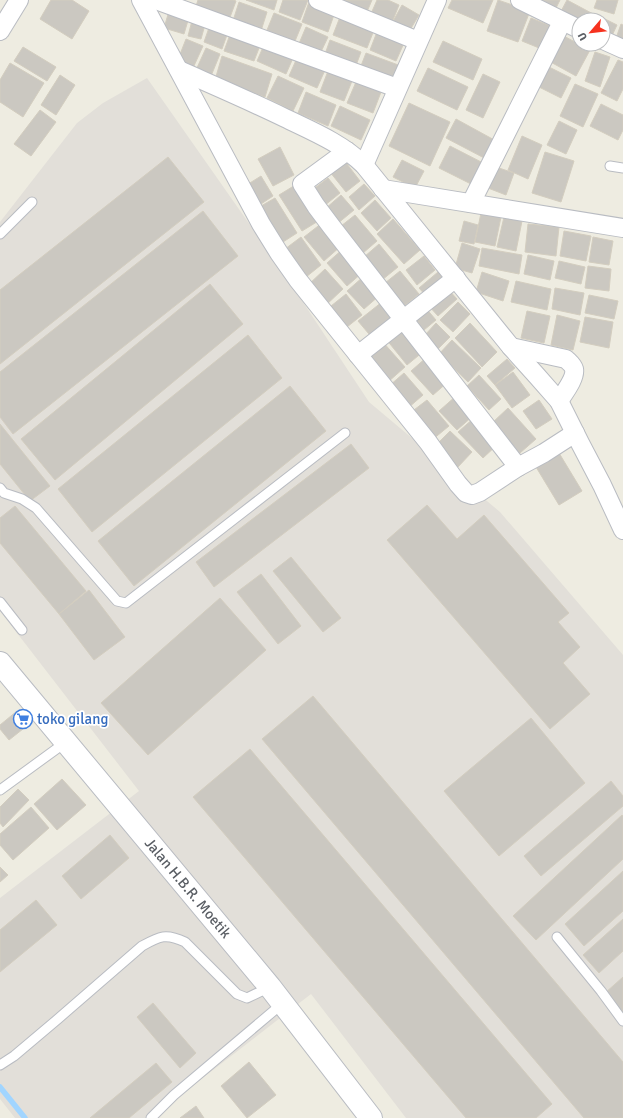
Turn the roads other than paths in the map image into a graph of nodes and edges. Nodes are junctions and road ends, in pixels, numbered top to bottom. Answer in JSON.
{"nodes":[{"id":1,"x":19,"y":0,"type":"edge"},
{"id":2,"x":141,"y":0,"type":"edge"},
{"id":3,"x":156,"y":0,"type":"edge"},
{"id":4,"x":318,"y":0,"type":"edge"},
{"id":5,"x":437,"y":0,"type":"edge"},
{"id":6,"x":520,"y":0,"type":"edge"},
{"id":7,"x":562,"y":22,"type":"junction"},
{"id":8,"x":571,"y":26,"type":"edge"},
{"id":9,"x":0,"y":31,"type":"edge"},
{"id":10,"x":418,"y":41,"type":"junction"},
{"id":11,"x":611,"y":44,"type":"edge"},
{"id":12,"x":623,"y":49,"type":"edge"},
{"id":13,"x":179,"y":70,"type":"junction"},
{"id":14,"x":397,"y":88,"type":"junction"},
{"id":15,"x":347,"y":151,"type":"junction"},
{"id":16,"x":364,"y":166,"type":"junction"},
{"id":17,"x":610,"y":166,"type":"dead end"},
{"id":18,"x":623,"y":168,"type":"edge"},
{"id":19,"x":382,"y":189,"type":"junction"},
{"id":20,"x":32,"y":202,"type":"dead end"},
{"id":21,"x":471,"y":203,"type":"junction"},
{"id":22,"x":623,"y":228,"type":"edge"},
{"id":23,"x":0,"y":234,"type":"edge"},
{"id":24,"x":456,"y":278,"type":"junction"},
{"id":25,"x":403,"y":319,"type":"junction"},
{"id":26,"x":511,"y":347,"type":"junction"},
{"id":27,"x":358,"y":355,"type":"junction"},
{"id":28,"x":560,"y":401,"type":"junction"},
{"id":29,"x":345,"y":433,"type":"dead end"},
{"id":30,"x":575,"y":433,"type":"junction"},
{"id":31,"x":518,"y":467,"type":"junction"},
{"id":32,"x":1,"y":492,"type":"edge"},
{"id":33,"x":623,"y":530,"type":"edge"},
{"id":34,"x":0,"y":602,"type":"edge"},
{"id":35,"x":22,"y":630,"type":"dead end"},
{"id":36,"x":0,"y":662,"type":"edge"},
{"id":37,"x":66,"y":742,"type":"junction"},
{"id":38,"x":0,"y":790,"type":"edge"},
{"id":39,"x":556,"y":937,"type":"dead end"},
{"id":40,"x":276,"y":995,"type":"junction"},
{"id":41,"x":623,"y":1021,"type":"edge"},
{"id":42,"x":0,"y":1065,"type":"edge"},
{"id":43,"x":151,"y":1118,"type":"edge"},
{"id":44,"x":371,"y":1118,"type":"edge"}],
"edges":[{"from":1,"to":9,"type":"street"},
{"from":2,"to":13,"type":"street"},
{"from":3,"to":14,"type":"street"},
{"from":4,"to":10,"type":"street"},
{"from":5,"to":10,"type":"street"},
{"from":6,"to":7,"type":"street"},
{"from":7,"to":8,"type":"street"},
{"from":7,"to":21,"type":"street"},
{"from":10,"to":14,"type":"street"},
{"from":11,"to":12,"type":"street"},
{"from":13,"to":15,"type":"street"},
{"from":13,"to":27,"type":"street"},
{"from":14,"to":16,"type":"street"},
{"from":15,"to":16,"type":"street"},
{"from":15,"to":25,"type":"street"},
{"from":16,"to":19,"type":"street"},
{"from":17,"to":18,"type":"lane"},
{"from":19,"to":21,"type":"street"},
{"from":19,"to":24,"type":"street"},
{"from":20,"to":23,"type":"lane"},
{"from":21,"to":22,"type":"street"},
{"from":24,"to":25,"type":"street"},
{"from":24,"to":26,"type":"street"},
{"from":25,"to":27,"type":"street"},
{"from":25,"to":31,"type":"street"},
{"from":26,"to":28,"type":"street"},
{"from":26,"to":28,"type":"street"},
{"from":27,"to":31,"type":"street"},
{"from":28,"to":30,"type":"street"},
{"from":29,"to":32,"type":"lane"},
{"from":30,"to":31,"type":"street"},
{"from":30,"to":33,"type":"street"},
{"from":34,"to":35,"type":"lane"},
{"from":36,"to":37,"type":"street","name":"Jalan H.B.R. Moetik"},
{"from":37,"to":38,"type":"lane"},
{"from":37,"to":40,"type":"street","name":"Jalan H.B.R. Moetik"},
{"from":39,"to":41,"type":"lane"},
{"from":40,"to":42,"type":"lane"},
{"from":40,"to":43,"type":"lane"},
{"from":40,"to":44,"type":"street","name":"Jalan H.B.R. Moetik"}]}
